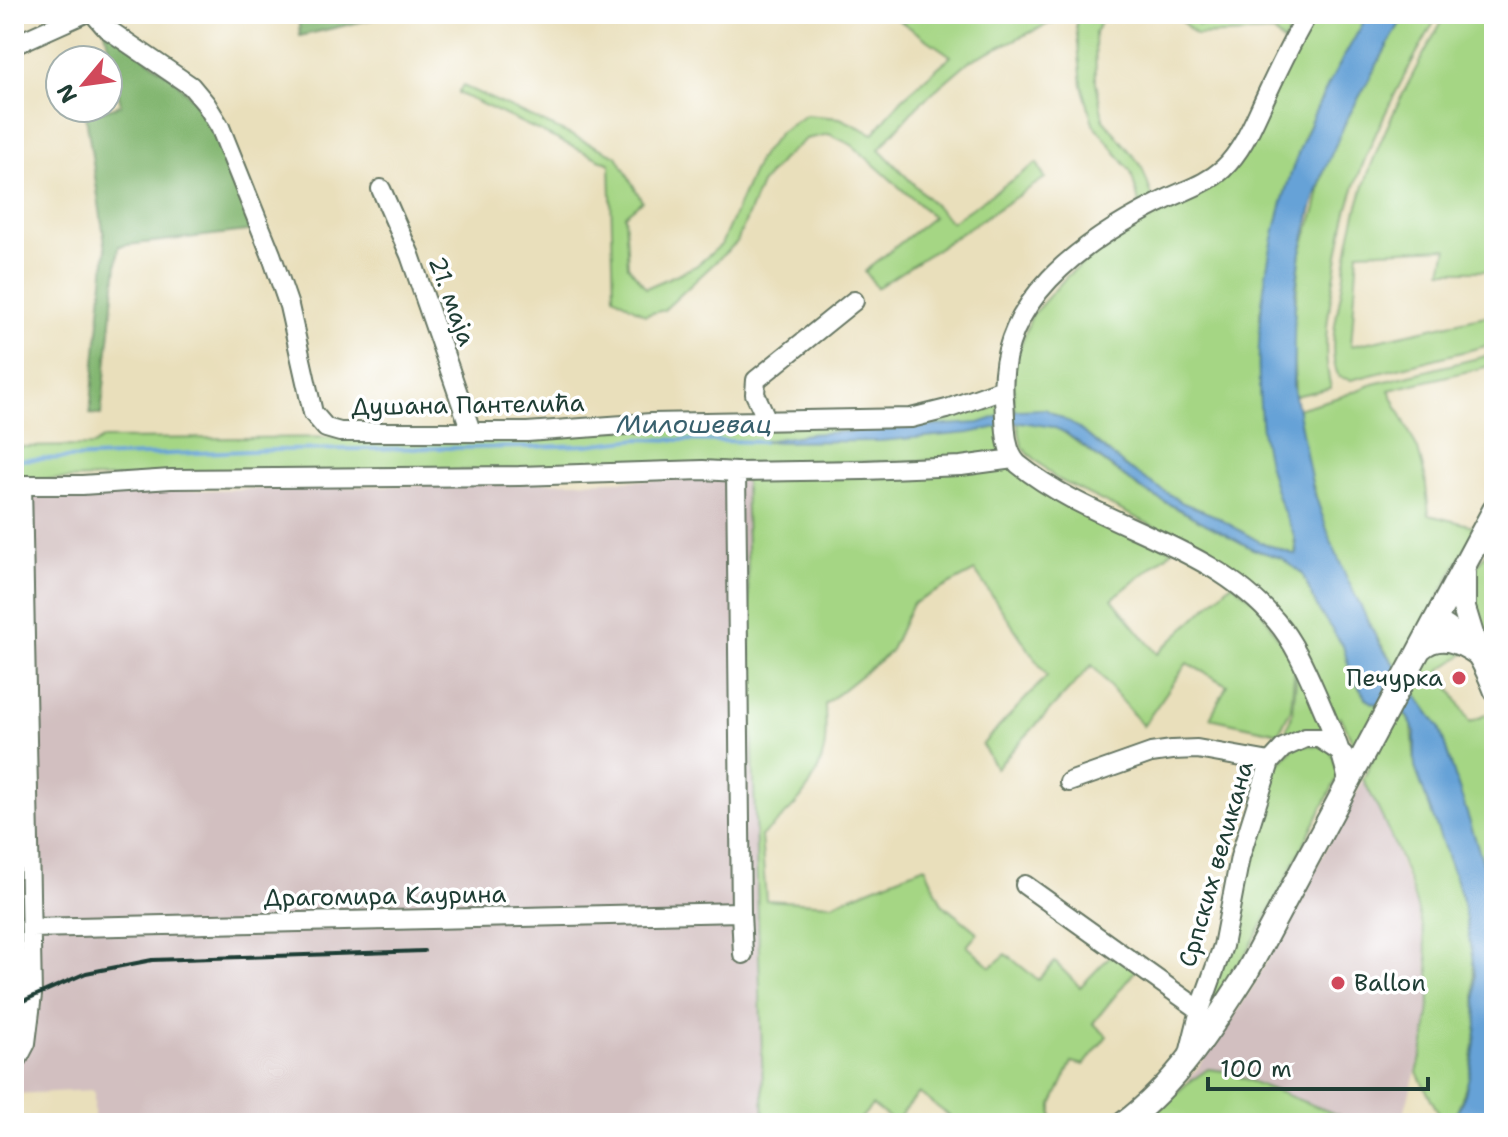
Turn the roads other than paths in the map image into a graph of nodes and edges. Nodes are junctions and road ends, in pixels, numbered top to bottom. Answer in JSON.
{"nodes":[{"id":1,"x":83,"y":14,"type":"edge"},
{"id":2,"x":94,"y":14,"type":"edge"},
{"id":3,"x":1308,"y":14,"type":"edge"},
{"id":4,"x":14,"y":45,"type":"edge"},
{"id":5,"x":381,"y":189,"type":"dead end"},
{"id":6,"x":854,"y":301,"type":"dead end"},
{"id":7,"x":1004,"y":396,"type":"junction"},
{"id":8,"x":767,"y":420,"type":"junction"},
{"id":9,"x":471,"y":431,"type":"junction"},
{"id":10,"x":1010,"y":451,"type":"junction"},
{"id":11,"x":736,"y":472,"type":"junction"},
{"id":12,"x":18,"y":485,"type":"edge"},
{"id":13,"x":1494,"y":510,"type":"edge"},
{"id":14,"x":1465,"y":564,"type":"junction"},
{"id":15,"x":1436,"y":619,"type":"junction"},
{"id":16,"x":1420,"y":649,"type":"junction"},
{"id":17,"x":1478,"y":654,"type":"junction"},
{"id":18,"x":1492,"y":687,"type":"edge"},
{"id":19,"x":1352,"y":756,"type":"junction"},
{"id":20,"x":1270,"y":762,"type":"junction"},
{"id":21,"x":1069,"y":782,"type":"dead end"},
{"id":22,"x":1025,"y":885,"type":"dead end"},
{"id":23,"x":741,"y":912,"type":"junction"},
{"id":24,"x":31,"y":928,"type":"junction"},
{"id":25,"x":743,"y":954,"type":"dead end"},
{"id":26,"x":1200,"y":1010,"type":"junction"},
{"id":27,"x":1187,"y":1062,"type":"junction"},
{"id":28,"x":14,"y":1066,"type":"edge"},
{"id":29,"x":1124,"y":1123,"type":"edge"}],
"edges":[{"from":1,"to":4,"type":"street"},
{"from":2,"to":9,"type":"street","name":"Душана Пантелића"},
{"from":3,"to":7,"type":"street"},
{"from":5,"to":9,"type":"street","name":"21. маја"},
{"from":6,"to":8,"type":"street"},
{"from":7,"to":8,"type":"street","name":"Душана Пантелића"},
{"from":7,"to":10,"type":"street"},
{"from":8,"to":9,"type":"street","name":"Душана Пантелића"},
{"from":10,"to":11,"type":"street"},
{"from":10,"to":19,"type":"street"},
{"from":11,"to":12,"type":"street"},
{"from":11,"to":23,"type":"street"},
{"from":12,"to":24,"type":"street"},
{"from":13,"to":14,"type":"main road"},
{"from":14,"to":15,"type":"main road"},
{"from":14,"to":17,"type":"main road"},
{"from":15,"to":16,"type":"main road"},
{"from":15,"to":17,"type":"street"},
{"from":16,"to":17,"type":"main road"},
{"from":16,"to":19,"type":"main road"},
{"from":17,"to":18,"type":"street"},
{"from":19,"to":20,"type":"street","name":"Српских великана"},
{"from":19,"to":27,"type":"main road","name":"Српских великана"},
{"from":20,"to":21,"type":"street"},
{"from":20,"to":26,"type":"street","name":"Српских великана"},
{"from":22,"to":26,"type":"street"},
{"from":23,"to":24,"type":"street","name":"Драгомира Каурина"},
{"from":23,"to":25,"type":"street"},
{"from":24,"to":28,"type":"street"},
{"from":26,"to":27,"type":"street","name":"Српских великана"},
{"from":27,"to":29,"type":"main road","name":"Српских великана"}]}
